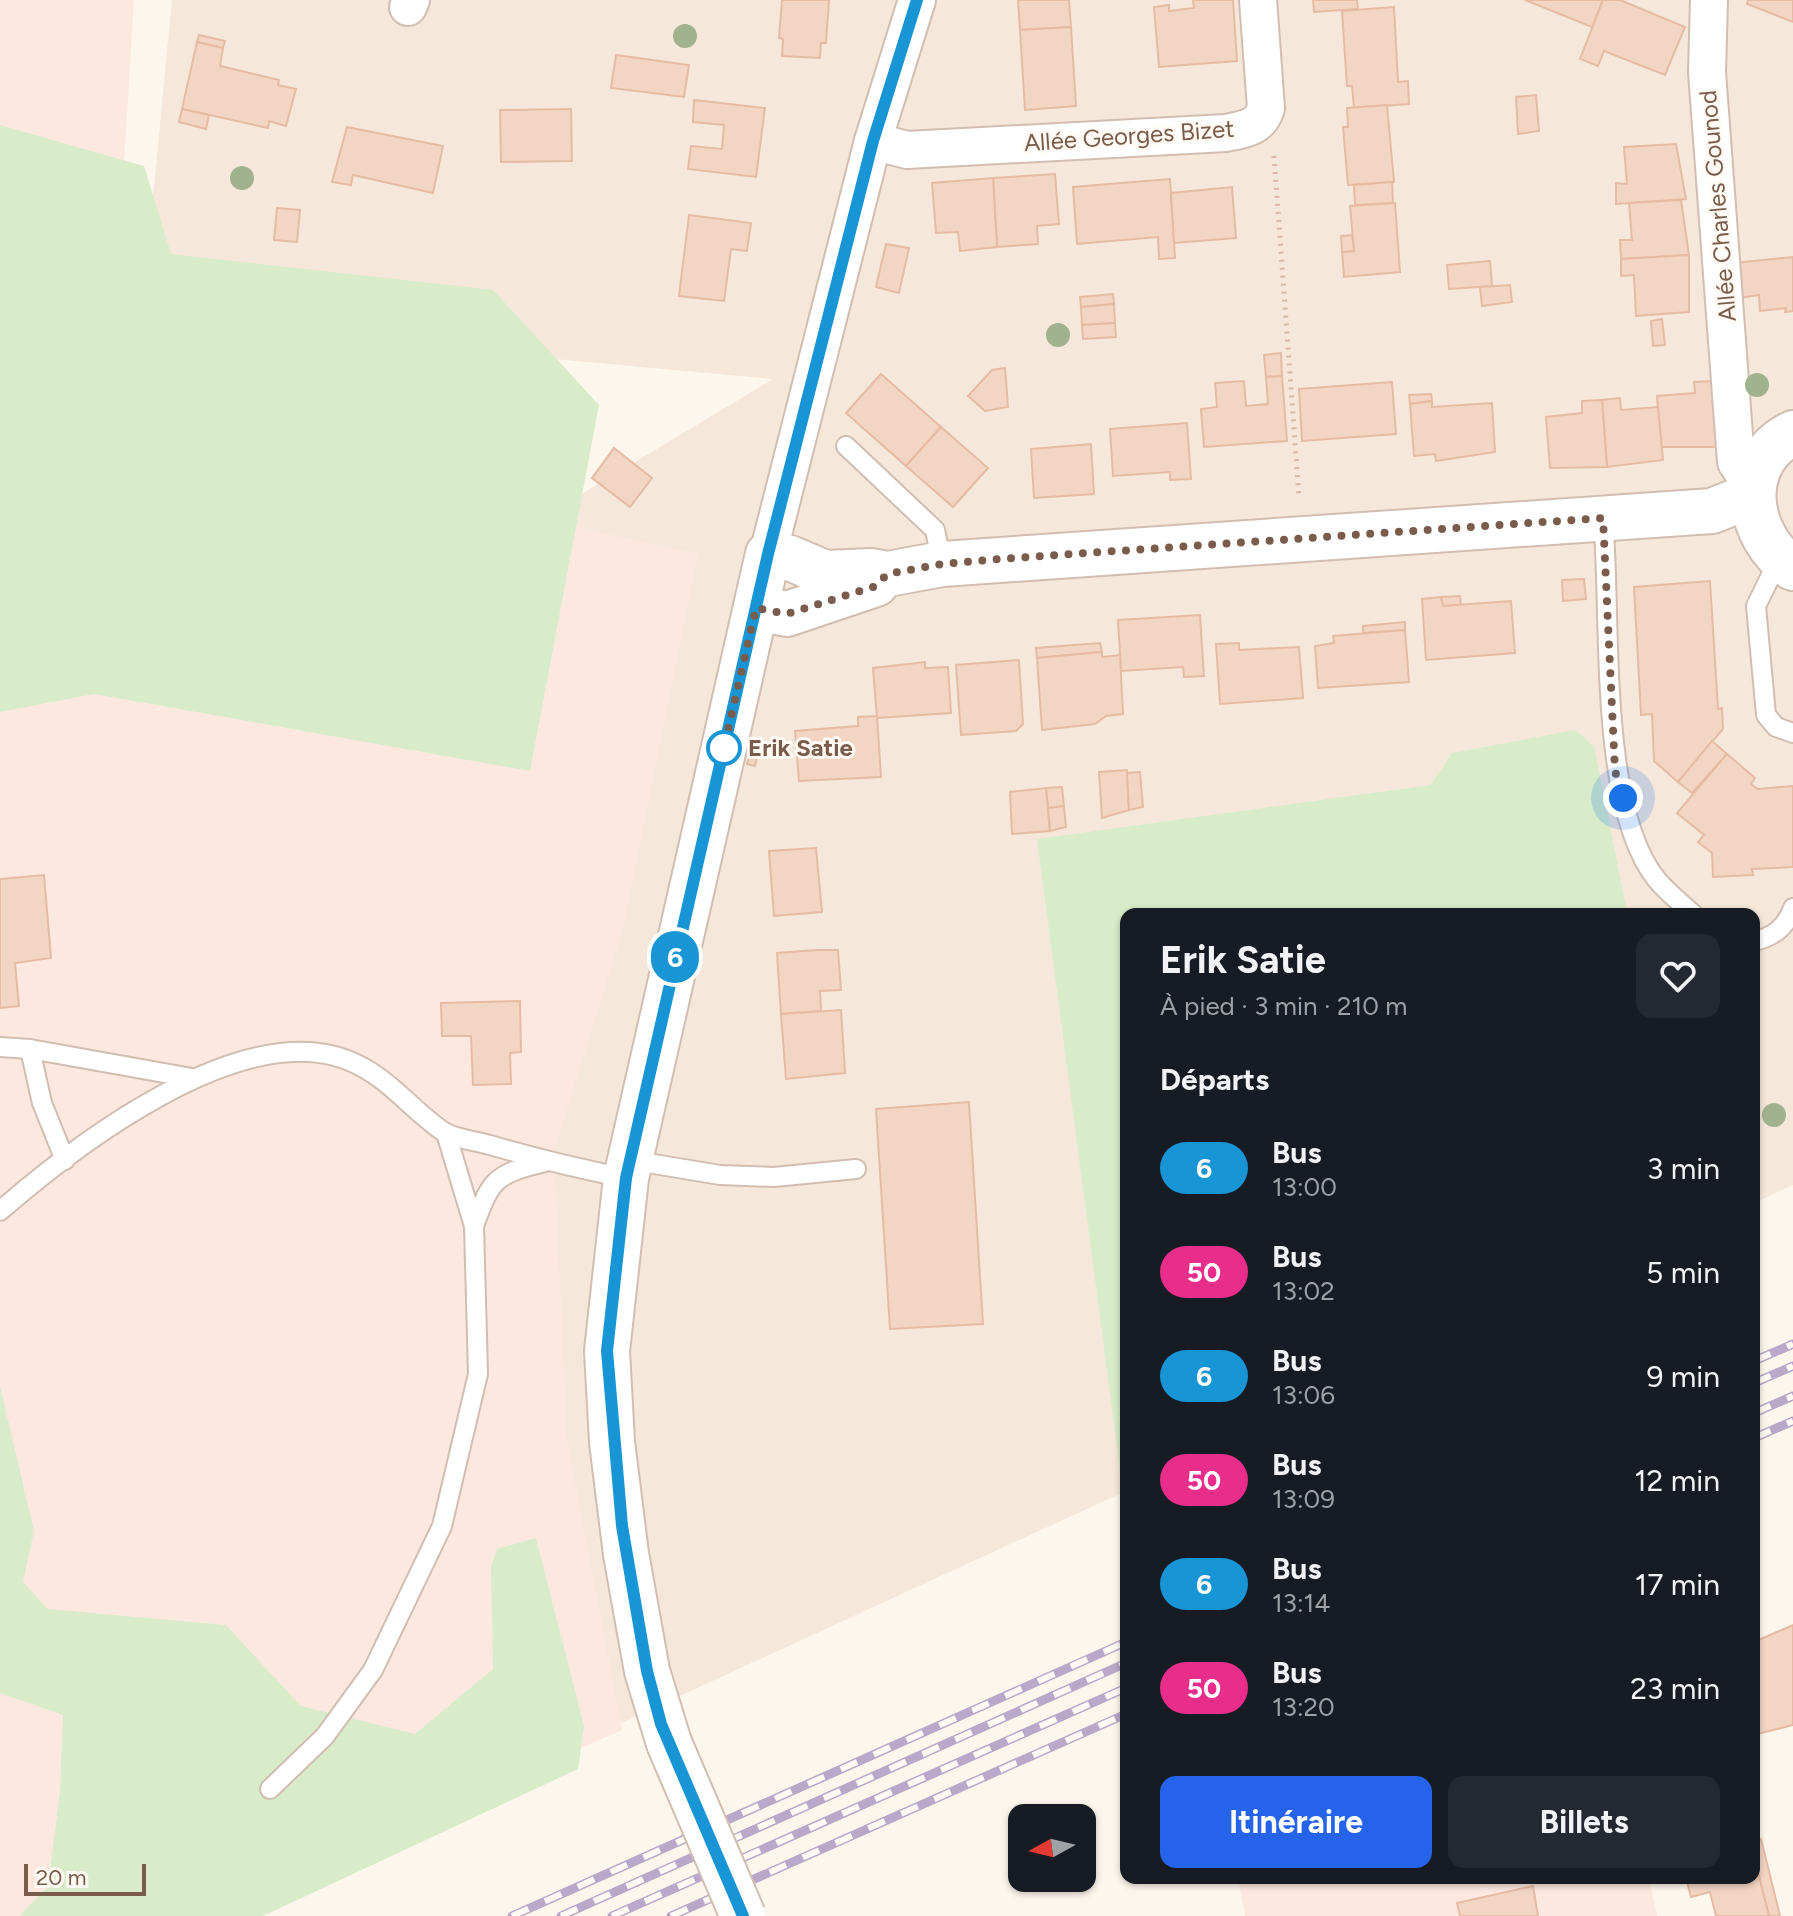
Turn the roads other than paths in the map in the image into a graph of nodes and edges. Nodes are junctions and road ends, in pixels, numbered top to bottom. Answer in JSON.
{"nodes":[{"id":1,"x":917,"y":0,"type":"edge"},
{"id":2,"x":1258,"y":0,"type":"edge"},
{"id":3,"x":1709,"y":0,"type":"edge"},
{"id":4,"x":873,"y":141,"type":"junction"},
{"id":5,"x":1735,"y":412,"type":"junction"},
{"id":6,"x":1790,"y":434,"type":"edge"},
{"id":7,"x":846,"y":446,"type":"dead end"},
{"id":8,"x":1603,"y":518,"type":"junction"},
{"id":9,"x":1767,"y":527,"type":"edge"},
{"id":10,"x":768,"y":554,"type":"junction"},
{"id":11,"x":942,"y":564,"type":"junction"},
{"id":12,"x":888,"y":574,"type":"junction"},
{"id":13,"x":756,"y":608,"type":"junction"},
{"id":14,"x":1793,"y":733,"type":"edge"},
{"id":15,"x":1687,"y":908,"type":"edge"},
{"id":16,"x":1793,"y":908,"type":"edge"},
{"id":17,"x":1760,"y":939,"type":"edge"},
{"id":18,"x":0,"y":1047,"type":"edge"},
{"id":19,"x":30,"y":1049,"type":"junction"},
{"id":20,"x":192,"y":1078,"type":"junction"},
{"id":21,"x":446,"y":1133,"type":"junction"},
{"id":22,"x":65,"y":1160,"type":"junction"},
{"id":23,"x":547,"y":1161,"type":"junction"},
{"id":24,"x":628,"y":1169,"type":"junction"},
{"id":25,"x":856,"y":1169,"type":"dead end"},
{"id":26,"x":0,"y":1211,"type":"edge"},
{"id":27,"x":474,"y":1226,"type":"junction"},
{"id":28,"x":270,"y":1789,"type":"dead end"},
{"id":29,"x":743,"y":1916,"type":"edge"}],
"edges":[{"from":1,"to":4,"type":"street"},
{"from":2,"to":4,"type":"street","name":"Allée Georges Bizet"},
{"from":3,"to":5,"type":"street","name":"Allée Charles Gounod"},
{"from":4,"to":10,"type":"street"},
{"from":5,"to":6,"type":"street"},
{"from":5,"to":9,"type":"street","name":"Allée Charles Gounod"},
{"from":6,"to":9,"type":"street"},
{"from":7,"to":11,"type":"lane"},
{"from":8,"to":9,"type":"street"},
{"from":8,"to":11,"type":"street"},
{"from":8,"to":15,"type":"lane"},
{"from":9,"to":14,"type":"lane"},
{"from":10,"to":12,"type":"street"},
{"from":10,"to":13,"type":"street"},
{"from":11,"to":12,"type":"street"},
{"from":12,"to":13,"type":"street"},
{"from":13,"to":24,"type":"street"},
{"from":16,"to":17,"type":"lane"},
{"from":18,"to":19,"type":"lane"},
{"from":19,"to":20,"type":"lane"},
{"from":19,"to":22,"type":"lane"},
{"from":20,"to":21,"type":"lane"},
{"from":20,"to":22,"type":"lane"},
{"from":21,"to":23,"type":"lane"},
{"from":21,"to":27,"type":"lane"},
{"from":22,"to":26,"type":"lane"},
{"from":23,"to":24,"type":"lane"},
{"from":23,"to":27,"type":"lane"},
{"from":24,"to":25,"type":"lane"},
{"from":24,"to":29,"type":"street","bridge":true},
{"from":27,"to":28,"type":"lane"}]}
